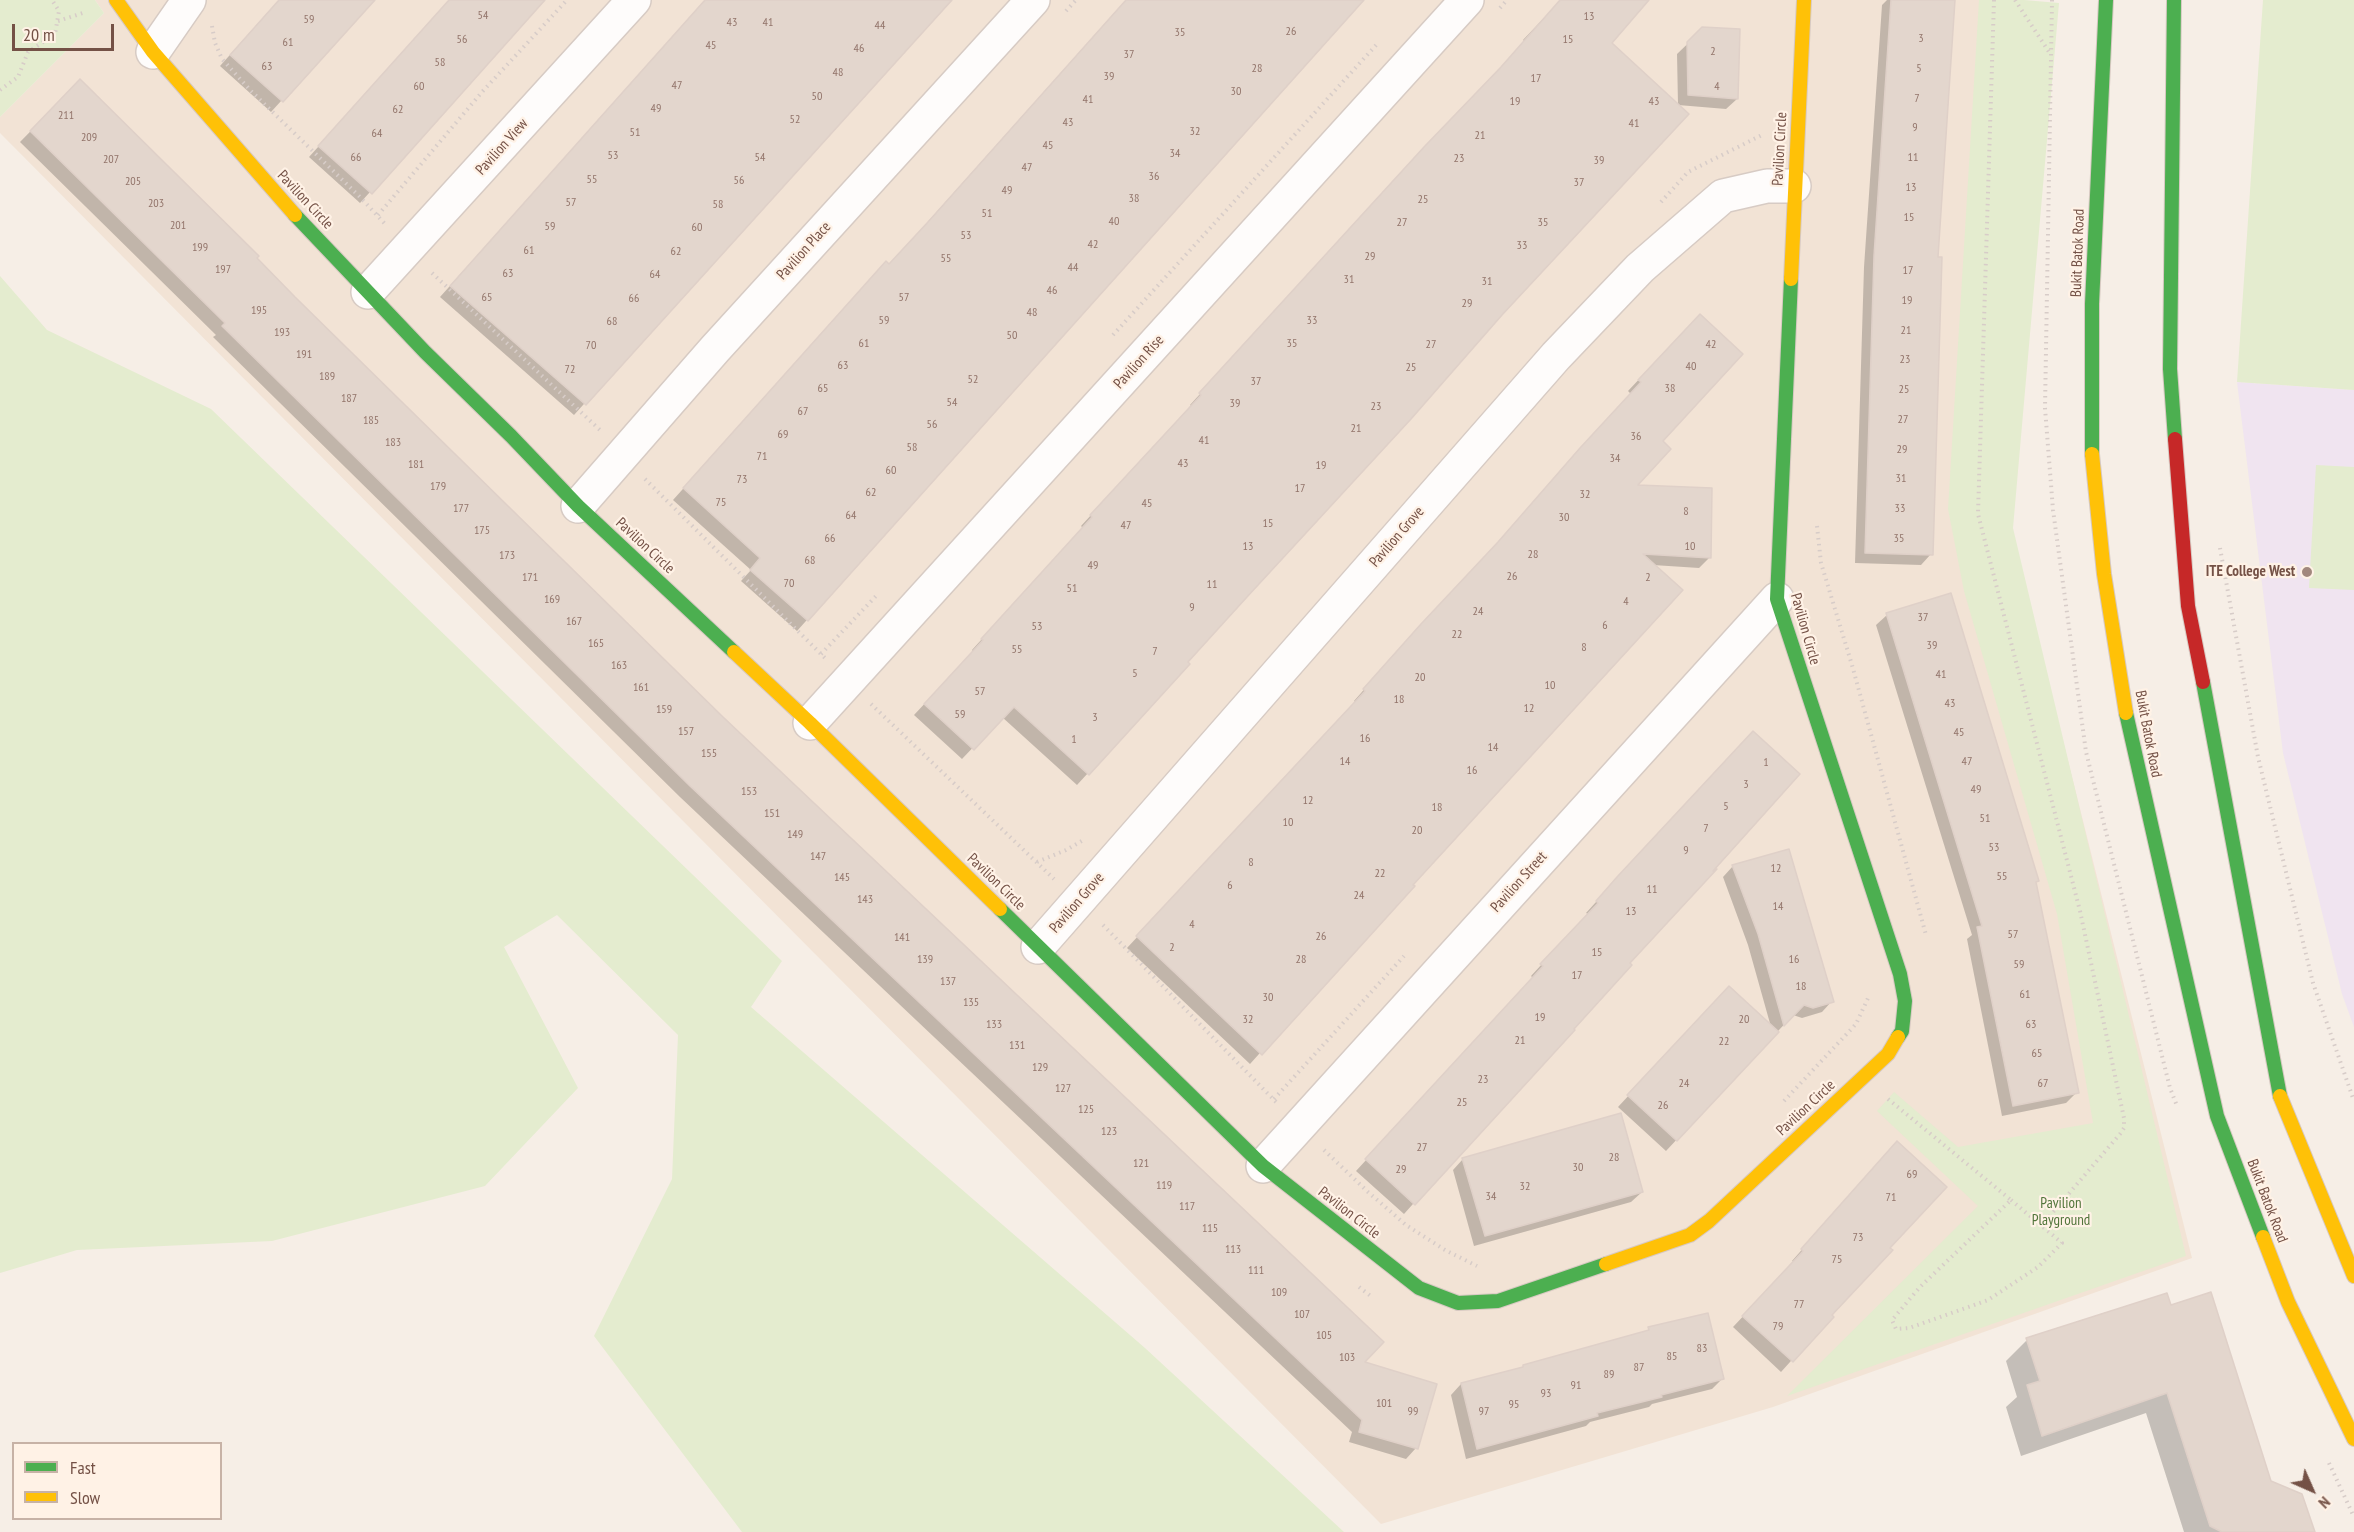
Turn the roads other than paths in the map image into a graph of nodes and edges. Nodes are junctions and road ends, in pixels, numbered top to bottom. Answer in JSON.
{"nodes":[{"id":1,"x":116,"y":0,"type":"edge"},
{"id":2,"x":189,"y":0,"type":"edge"},
{"id":3,"x":634,"y":0,"type":"edge"},
{"id":4,"x":1033,"y":0,"type":"edge"},
{"id":5,"x":1467,"y":0,"type":"edge"},
{"id":6,"x":1804,"y":0,"type":"edge"},
{"id":7,"x":2106,"y":0,"type":"edge"},
{"id":8,"x":2174,"y":0,"type":"edge"},
{"id":9,"x":153,"y":52,"type":"junction"},
{"id":10,"x":1794,"y":186,"type":"junction"},
{"id":11,"x":368,"y":292,"type":"junction"},
{"id":12,"x":578,"y":506,"type":"junction"},
{"id":13,"x":1777,"y":599,"type":"junction"},
{"id":14,"x":810,"y":723,"type":"junction"},
{"id":15,"x":1038,"y":947,"type":"junction"},
{"id":16,"x":1263,"y":1166,"type":"junction"},
{"id":17,"x":2354,"y":1276,"type":"edge"},
{"id":18,"x":2354,"y":1439,"type":"edge"}],
"edges":[{"from":1,"to":9,"type":"street","name":"Pavilion Circle"},
{"from":2,"to":9,"type":"street"},
{"from":3,"to":11,"type":"street","name":"Pavilion View"},
{"from":4,"to":12,"type":"street","name":"Pavilion Place"},
{"from":5,"to":14,"type":"street","name":"Pavilion Rise"},
{"from":6,"to":10,"type":"street","name":"Pavilion Circle"},
{"from":7,"to":18,"type":"street","name":"Bukit Batok Road"},
{"from":8,"to":17,"type":"street"},
{"from":9,"to":11,"type":"street","name":"Pavilion Circle"},
{"from":10,"to":13,"type":"street","name":"Pavilion Circle"},
{"from":10,"to":15,"type":"street","name":"Pavilion Grove"},
{"from":11,"to":12,"type":"street","name":"Pavilion Circle"},
{"from":12,"to":14,"type":"street","name":"Pavilion Circle"},
{"from":13,"to":16,"type":"street","name":"Pavilion Street"},
{"from":13,"to":16,"type":"street","name":"Pavilion Circle"},
{"from":14,"to":15,"type":"street","name":"Pavilion Circle"},
{"from":15,"to":16,"type":"street","name":"Pavilion Circle"}]}
